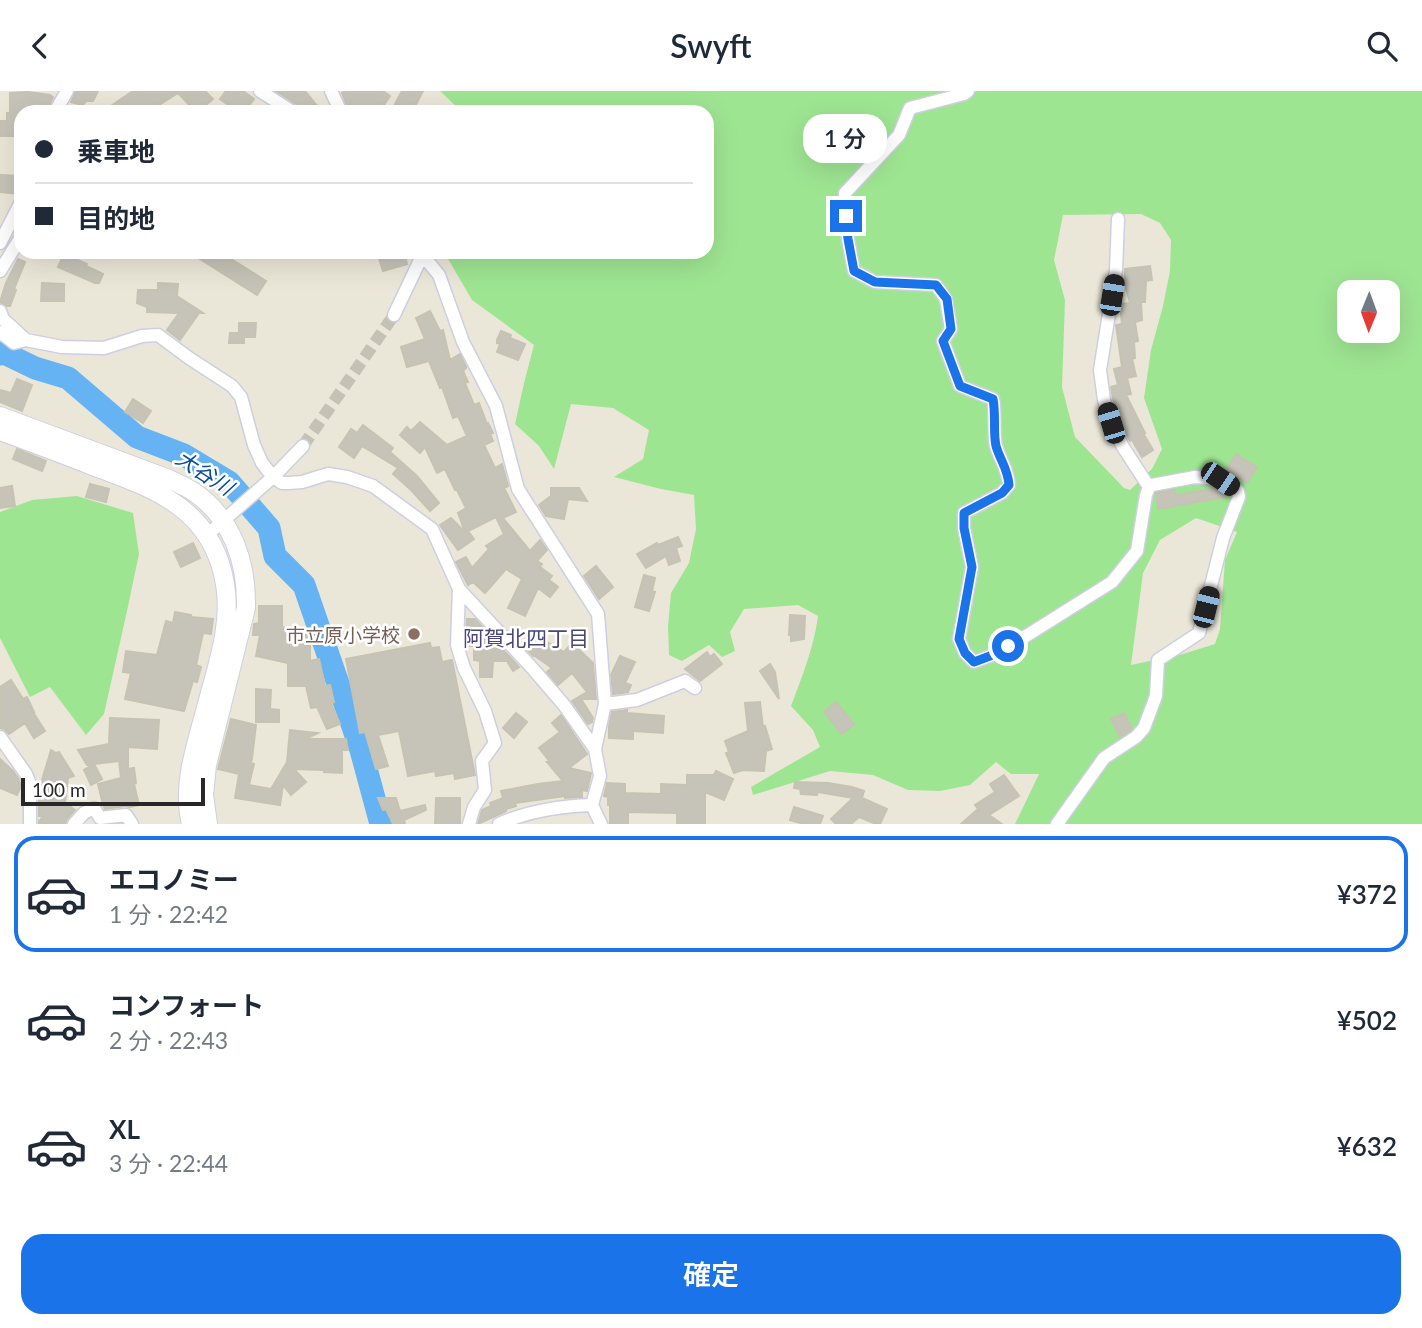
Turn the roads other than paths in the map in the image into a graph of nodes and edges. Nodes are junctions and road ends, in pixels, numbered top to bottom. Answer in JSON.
{"nodes":[{"id":1,"x":260,"y":91,"type":"edge"},
{"id":2,"x":968,"y":91,"type":"edge"},
{"id":3,"x":282,"y":105,"type":"edge"},
{"id":4,"x":14,"y":216,"type":"edge"},
{"id":5,"x":1118,"y":219,"type":"dead end"},
{"id":6,"x":0,"y":243,"type":"edge"},
{"id":7,"x":14,"y":248,"type":"edge"},
{"id":8,"x":419,"y":259,"type":"edge"},
{"id":9,"x":425,"y":259,"type":"edge"},
{"id":10,"x":0,"y":271,"type":"edge"},
{"id":11,"x":0,"y":311,"type":"edge"},
{"id":12,"x":394,"y":316,"type":"tunnel mouth"},
{"id":13,"x":0,"y":332,"type":"edge"},
{"id":14,"x":26,"y":340,"type":"junction"},
{"id":15,"x":0,"y":416,"type":"edge"},
{"id":16,"x":0,"y":431,"type":"edge"},
{"id":17,"x":303,"y":446,"type":"tunnel mouth"},
{"id":18,"x":273,"y":477,"type":"junction"},
{"id":19,"x":1149,"y":487,"type":"junction"},
{"id":20,"x":223,"y":521,"type":"junction"},
{"id":21,"x":207,"y":534,"type":"junction"},
{"id":22,"x":458,"y":589,"type":"junction"},
{"id":23,"x":695,"y":688,"type":"dead end"},
{"id":24,"x":605,"y":704,"type":"junction"},
{"id":25,"x":0,"y":737,"type":"edge"},
{"id":26,"x":595,"y":749,"type":"junction"},
{"id":27,"x":592,"y":805,"type":"junction"},
{"id":28,"x":186,"y":823,"type":"edge"},
{"id":29,"x":30,"y":824,"type":"edge"},
{"id":30,"x":74,"y":824,"type":"edge"},
{"id":31,"x":132,"y":824,"type":"edge"},
{"id":32,"x":208,"y":824,"type":"edge"},
{"id":33,"x":469,"y":824,"type":"edge"},
{"id":34,"x":499,"y":824,"type":"edge"},
{"id":35,"x":601,"y":824,"type":"edge"},
{"id":36,"x":1057,"y":824,"type":"edge"}],
"edges":[{"from":1,"to":3,"type":"street"},
{"from":2,"to":19,"type":"street"},
{"from":4,"to":6,"type":"street"},
{"from":5,"to":19,"type":"street"},
{"from":7,"to":10,"type":"street"},
{"from":8,"to":12,"type":"street"},
{"from":9,"to":24,"type":"street"},
{"from":11,"to":14,"type":"street"},
{"from":13,"to":14,"type":"street"},
{"from":14,"to":18,"type":"street"},
{"from":15,"to":20,"type":"street"},
{"from":16,"to":21,"type":"street"},
{"from":17,"to":18,"type":"street"},
{"from":18,"to":20,"type":"street"},
{"from":18,"to":22,"type":"street"},
{"from":19,"to":36,"type":"street"},
{"from":20,"to":21,"type":"street"},
{"from":20,"to":32,"type":"street"},
{"from":21,"to":28,"type":"street"},
{"from":22,"to":26,"type":"street"},
{"from":22,"to":33,"type":"street"},
{"from":23,"to":24,"type":"street"},
{"from":24,"to":26,"type":"street"},
{"from":25,"to":29,"type":"street"},
{"from":26,"to":27,"type":"street"},
{"from":27,"to":34,"type":"street"},
{"from":27,"to":35,"type":"street"},
{"from":30,"to":31,"type":"street"}]}
